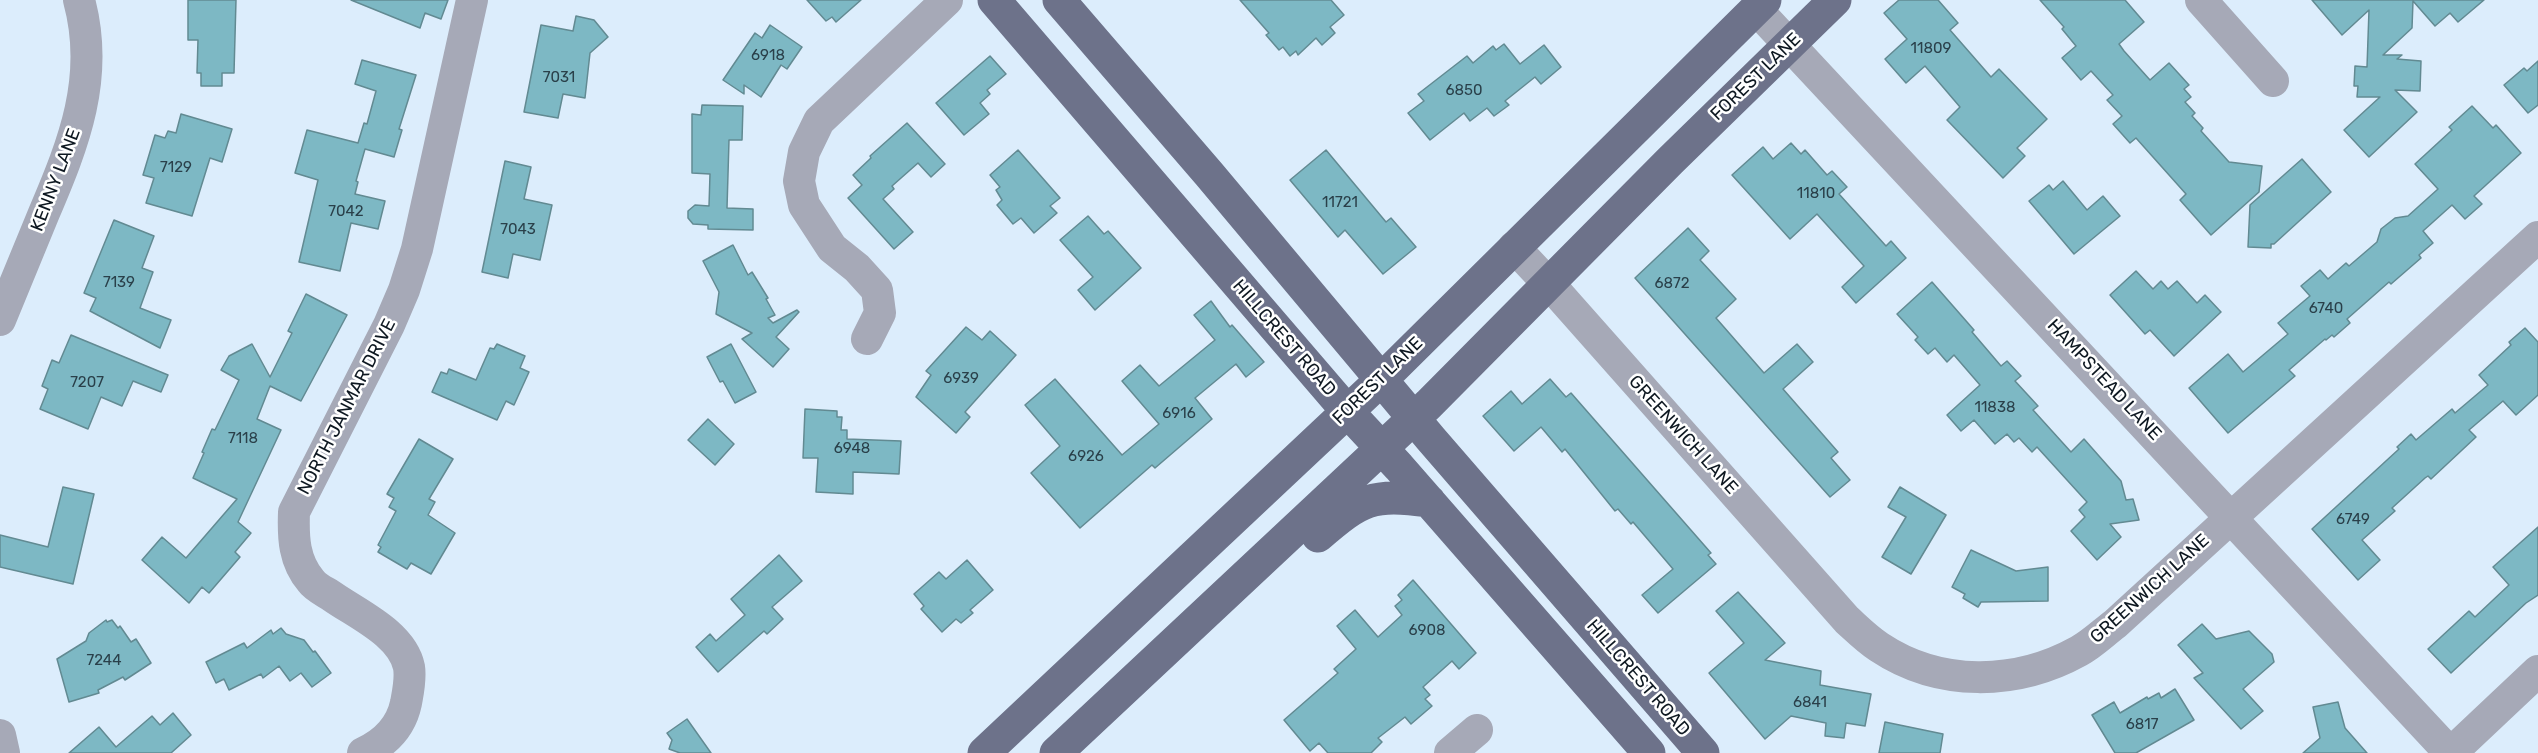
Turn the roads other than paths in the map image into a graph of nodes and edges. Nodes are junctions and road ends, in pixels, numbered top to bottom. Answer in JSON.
{"nodes":[{"id":1,"x":79,"y":0,"type":"edge"},
{"id":2,"x":472,"y":0,"type":"edge"},
{"id":3,"x":947,"y":0,"type":"edge"},
{"id":4,"x":994,"y":0,"type":"edge"},
{"id":5,"x":1059,"y":0,"type":"edge"},
{"id":6,"x":1835,"y":0,"type":"edge"},
{"id":7,"x":2200,"y":0,"type":"edge"},
{"id":8,"x":1760,"y":4,"type":"edge"},
{"id":9,"x":1790,"y":44,"type":"junction"},
{"id":10,"x":2273,"y":81,"type":"dead end"},
{"id":11,"x":2538,"y":237,"type":"edge"},
{"id":12,"x":1514,"y":247,"type":"junction"},
{"id":13,"x":1547,"y":283,"type":"junction"},
{"id":14,"x":0,"y":320,"type":"edge"},
{"id":15,"x":867,"y":339,"type":"dead end"},
{"id":16,"x":1381,"y":380,"type":"junction"},
{"id":17,"x":1347,"y":411,"type":"junction"},
{"id":18,"x":1414,"y":418,"type":"junction"},
{"id":19,"x":1382,"y":448,"type":"junction"},
{"id":20,"x":1429,"y":501,"type":"junction"},
{"id":21,"x":2231,"y":517,"type":"junction"},
{"id":22,"x":1192,"y":624,"type":"junction"},
{"id":23,"x":2538,"y":671,"type":"edge"},
{"id":24,"x":1477,"y":730,"type":"dead end"},
{"id":25,"x":0,"y":735,"type":"edge"},
{"id":26,"x":4,"y":753,"type":"edge"},
{"id":27,"x":363,"y":753,"type":"edge"},
{"id":28,"x":984,"y":753,"type":"edge"},
{"id":29,"x":1056,"y":753,"type":"edge"},
{"id":30,"x":1450,"y":753,"type":"edge"},
{"id":31,"x":1649,"y":753,"type":"edge"},
{"id":32,"x":1703,"y":753,"type":"edge"},
{"id":33,"x":2450,"y":753,"type":"edge"}],
"edges":[{"from":1,"to":14,"type":"street","name":"KENNY LANE"},
{"from":2,"to":27,"type":"street","name":"NORTH JANMAR DRIVE"},
{"from":3,"to":15,"type":"street"},
{"from":4,"to":17,"type":"main road","name":"HILLCREST ROAD"},
{"from":5,"to":16,"type":"main road","name":"HILLCREST ROAD"},
{"from":6,"to":9,"type":"main road","name":"FOREST LANE"},
{"from":7,"to":10,"type":"street"},
{"from":8,"to":9,"type":"street","name":"HAMPSTEAD LANE"},
{"from":8,"to":12,"type":"main road","name":"FOREST LANE"},
{"from":9,"to":13,"type":"main road","name":"FOREST LANE"},
{"from":9,"to":21,"type":"street","name":"HAMPSTEAD LANE"},
{"from":11,"to":21,"type":"street","name":"GREENWICH LANE"},
{"from":12,"to":13,"type":"street","name":"GREENWICH LANE"},
{"from":12,"to":16,"type":"main road","name":"FOREST LANE"},
{"from":13,"to":18,"type":"main road","name":"FOREST LANE"},
{"from":13,"to":21,"type":"street","name":"GREENWICH LANE"},
{"from":16,"to":17,"type":"main road","name":"FOREST LANE"},
{"from":16,"to":18,"type":"main road","name":"HILLCREST ROAD"},
{"from":17,"to":19,"type":"main road","name":"HILLCREST ROAD"},
{"from":17,"to":28,"type":"main road","name":"FOREST LANE"},
{"from":18,"to":19,"type":"main road","name":"FOREST LANE"},
{"from":18,"to":32,"type":"main road","name":"HILLCREST ROAD"},
{"from":19,"to":20,"type":"main road","name":"HILLCREST ROAD"},
{"from":19,"to":22,"type":"main road","name":"FOREST LANE"},
{"from":20,"to":22,"type":"main road"},
{"from":20,"to":31,"type":"main road","name":"HILLCREST ROAD"},
{"from":21,"to":33,"type":"street","name":"HAMPSTEAD LANE"},
{"from":22,"to":29,"type":"main road","name":"FOREST LANE"},
{"from":23,"to":33,"type":"street"},
{"from":24,"to":30,"type":"street"},
{"from":25,"to":26,"type":"street"}]}
